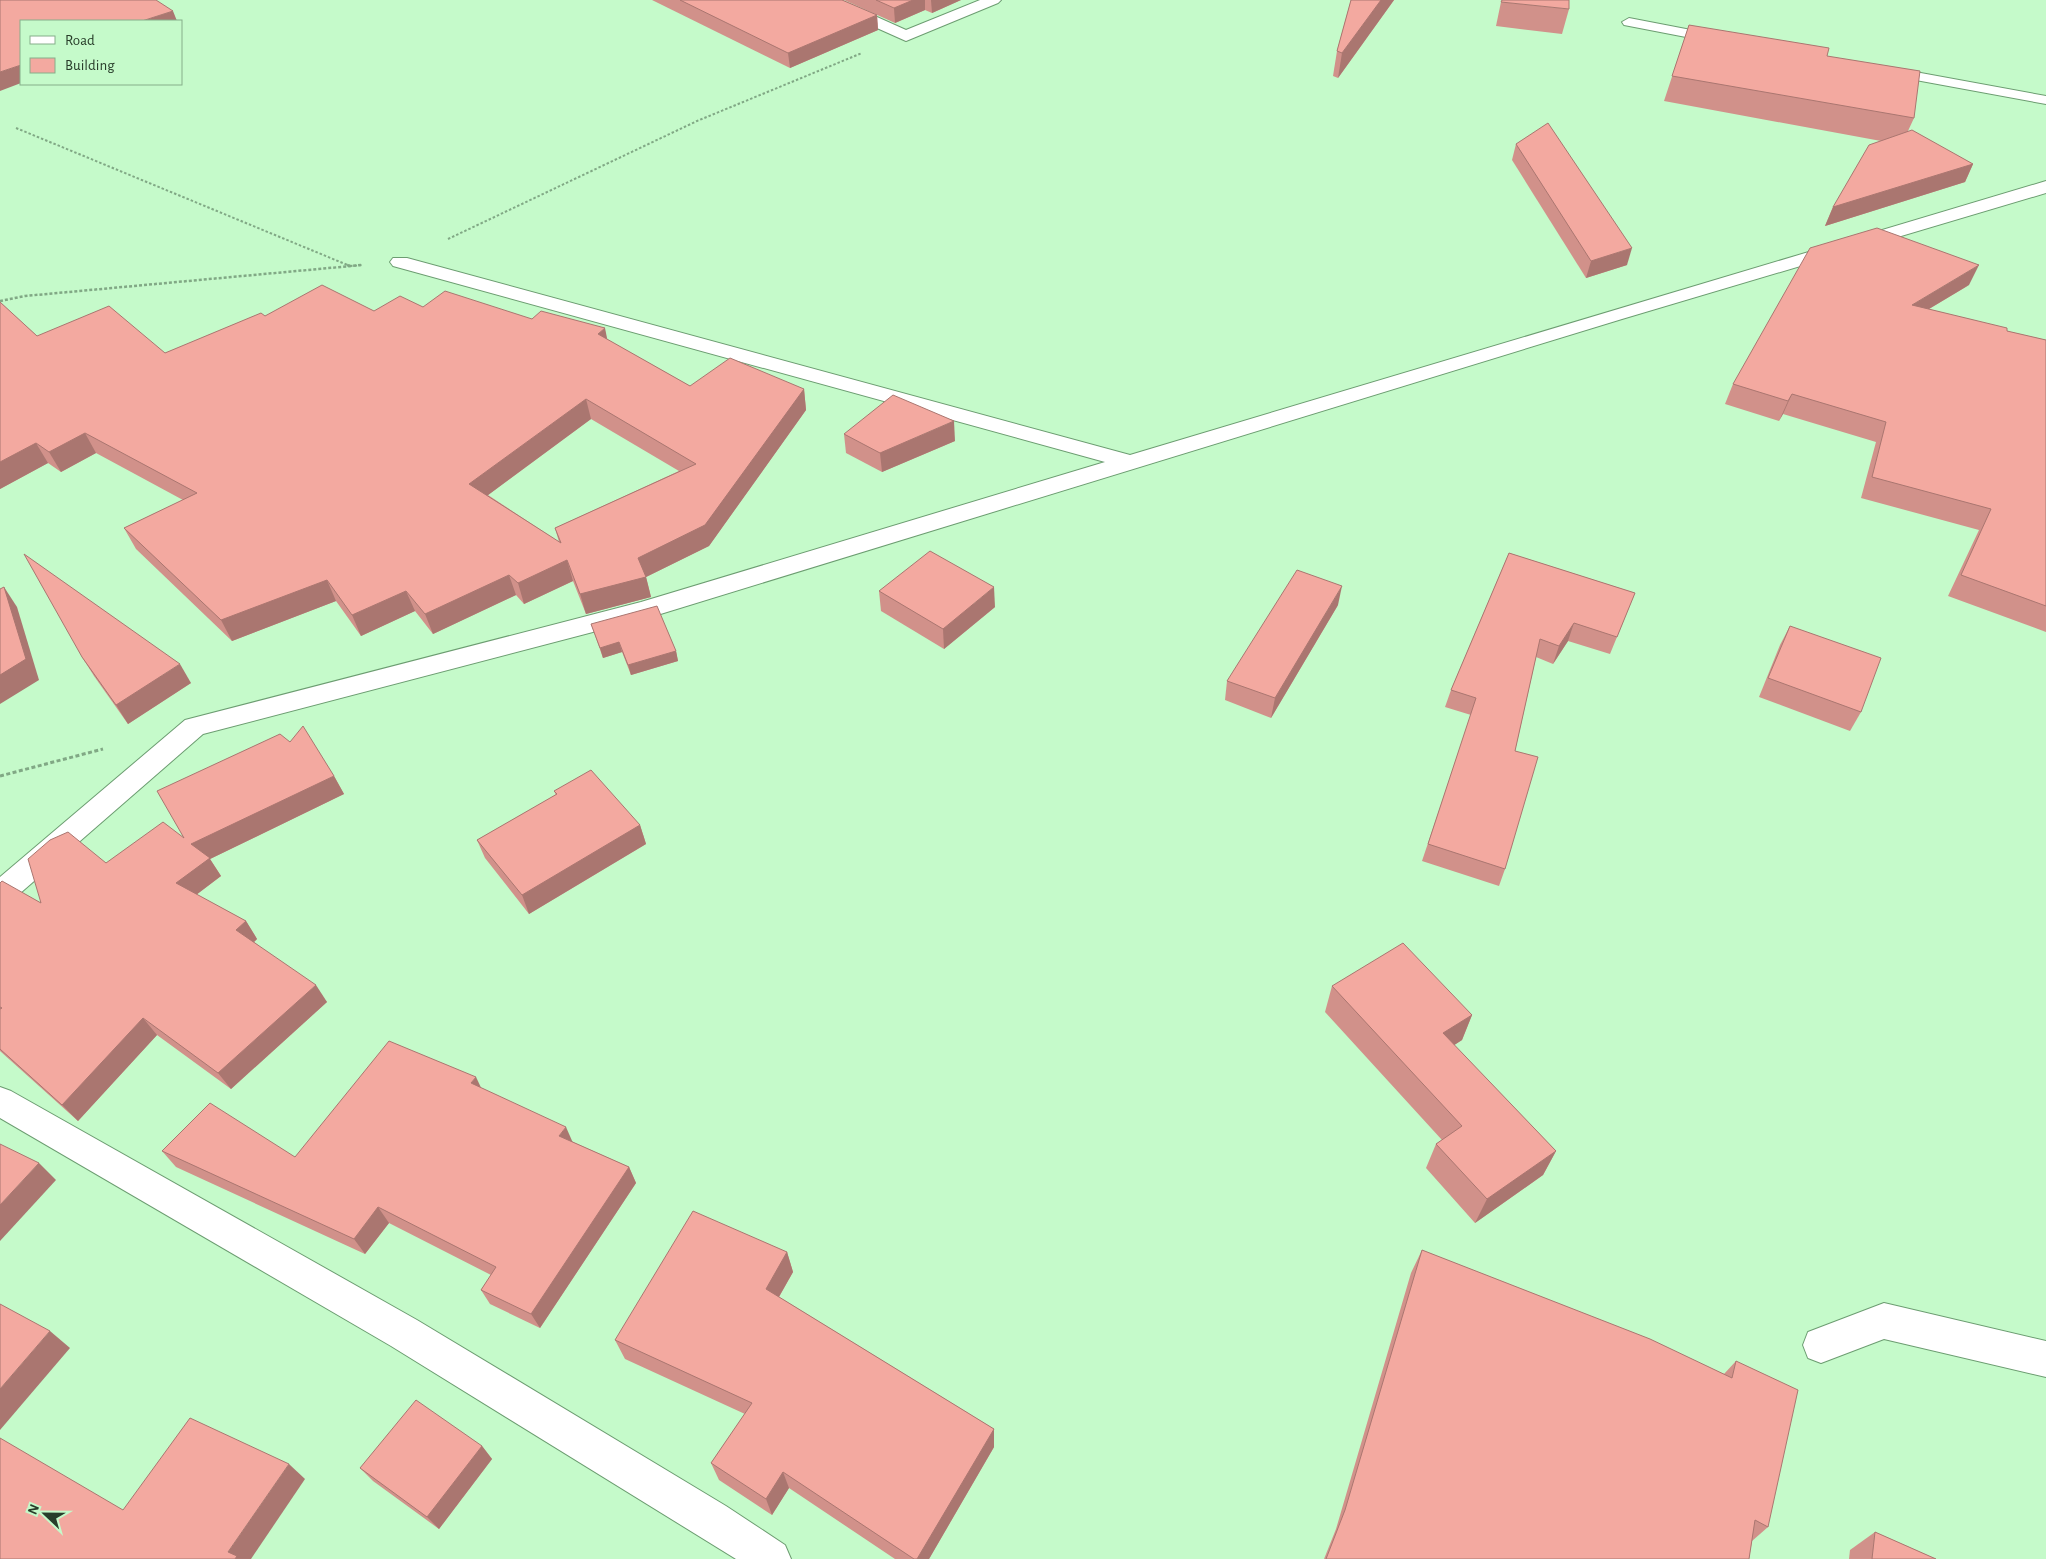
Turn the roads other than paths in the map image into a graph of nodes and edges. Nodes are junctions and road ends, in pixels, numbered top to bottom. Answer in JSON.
{"nodes":[{"id":1,"x":826,"y":0,"type":"edge"},
{"id":2,"x":993,"y":0,"type":"edge"},
{"id":3,"x":1629,"y":22,"type":"dead end"},
{"id":4,"x":1735,"y":42,"type":"edge"},
{"id":5,"x":1871,"y":67,"type":"edge"},
{"id":6,"x":2046,"y":100,"type":"edge"},
{"id":7,"x":2046,"y":187,"type":"edge"},
{"id":8,"x":400,"y":262,"type":"road end"},
{"id":9,"x":1134,"y":463,"type":"junction"},
{"id":10,"x":0,"y":894,"type":"edge"},
{"id":11,"x":0,"y":1101,"type":"edge"},
{"id":12,"x":1821,"y":1345,"type":"dead end"},
{"id":13,"x":2046,"y":1359,"type":"edge"},
{"id":14,"x":771,"y":1559,"type":"edge"}],
"edges":[{"from":1,"to":2,"type":"street"},
{"from":3,"to":4,"type":"lane"},
{"from":5,"to":6,"type":"lane"},
{"from":7,"to":9,"type":"street"},
{"from":8,"to":9,"type":"street"},
{"from":9,"to":10,"type":"street"},
{"from":11,"to":14,"type":"street"},
{"from":12,"to":13,"type":"street"}]}
